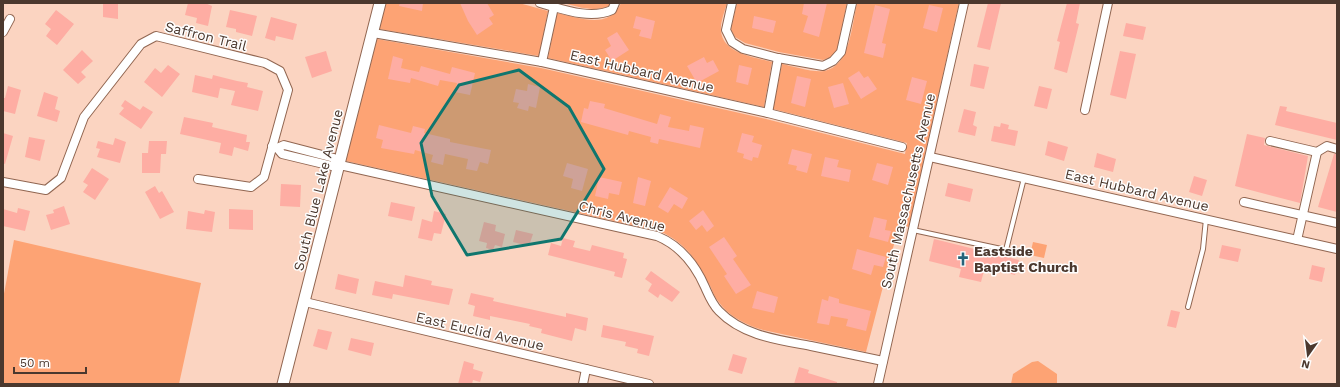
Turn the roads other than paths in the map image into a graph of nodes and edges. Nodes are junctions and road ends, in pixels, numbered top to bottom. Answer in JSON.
{"nodes":[{"id":1,"x":380,"y":3,"type":"edge"},
{"id":2,"x":540,"y":3,"type":"edge"},
{"id":3,"x":615,"y":3,"type":"edge"},
{"id":4,"x":732,"y":3,"type":"edge"},
{"id":5,"x":852,"y":3,"type":"edge"},
{"id":6,"x":964,"y":3,"type":"edge"},
{"id":7,"x":1108,"y":3,"type":"edge"},
{"id":8,"x":554,"y":7,"type":"junction"},
{"id":9,"x":10,"y":19,"type":"dead end"},
{"id":10,"x":3,"y":32,"type":"edge"},
{"id":11,"x":373,"y":33,"type":"junction"},
{"id":12,"x":778,"y":58,"type":"junction"},
{"id":13,"x":542,"y":62,"type":"junction"},
{"id":14,"x":1085,"y":110,"type":"dead end"},
{"id":15,"x":768,"y":113,"type":"junction"},
{"id":16,"x":1270,"y":141,"type":"dead end"},
{"id":17,"x":274,"y":147,"type":"junction"},
{"id":18,"x":902,"y":147,"type":"dead end"},
{"id":19,"x":1337,"y":149,"type":"edge"},
{"id":20,"x":1317,"y":152,"type":"junction"},
{"id":21,"x":930,"y":157,"type":"junction"},
{"id":22,"x":338,"y":164,"type":"junction"},
{"id":23,"x":1024,"y":177,"type":"junction"},
{"id":24,"x":198,"y":179,"type":"dead end"},
{"id":25,"x":3,"y":182,"type":"edge"},
{"id":26,"x":1244,"y":202,"type":"dead end"},
{"id":27,"x":1303,"y":216,"type":"junction"},
{"id":28,"x":1206,"y":219,"type":"junction"},
{"id":29,"x":1337,"y":223,"type":"edge"},
{"id":30,"x":913,"y":230,"type":"junction"},
{"id":31,"x":1297,"y":240,"type":"junction"},
{"id":32,"x":1337,"y":249,"type":"edge"},
{"id":33,"x":305,"y":302,"type":"junction"},
{"id":34,"x":1188,"y":306,"type":"dead end"},
{"id":35,"x":883,"y":362,"type":"junction"},
{"id":36,"x":586,"y":369,"type":"junction"},
{"id":37,"x":283,"y":384,"type":"edge"},
{"id":38,"x":583,"y":384,"type":"edge"},
{"id":39,"x":649,"y":384,"type":"edge"},
{"id":40,"x":878,"y":384,"type":"edge"}],
"edges":[{"from":1,"to":11,"type":"main road","name":"South Blue Lake Avenue"},
{"from":2,"to":8,"type":"street"},
{"from":3,"to":8,"type":"street"},
{"from":4,"to":12,"type":"street"},
{"from":5,"to":12,"type":"street"},
{"from":6,"to":21,"type":"street","name":"South Massachusetts Avenue"},
{"from":7,"to":14,"type":"street"},
{"from":8,"to":13,"type":"street"},
{"from":9,"to":10,"type":"street"},
{"from":11,"to":13,"type":"street","name":"East Hubbard Avenue"},
{"from":11,"to":22,"type":"main road","name":"South Blue Lake Avenue"},
{"from":12,"to":15,"type":"street"},
{"from":13,"to":15,"type":"street","name":"East Hubbard Avenue"},
{"from":15,"to":18,"type":"street","name":"East Hubbard Avenue"},
{"from":16,"to":20,"type":"street"},
{"from":17,"to":22,"type":"street","name":"Chris Avenue"},
{"from":17,"to":24,"type":"street","name":"Saffron Trail"},
{"from":17,"to":25,"type":"street","name":"Saffron Trail"},
{"from":19,"to":20,"type":"street"},
{"from":20,"to":27,"type":"street"},
{"from":21,"to":23,"type":"street","name":"East Hubbard Avenue"},
{"from":21,"to":30,"type":"street","name":"South Massachusetts Avenue"},
{"from":22,"to":33,"type":"main road","name":"South Blue Lake Avenue"},
{"from":22,"to":35,"type":"street","name":"Chris Avenue"},
{"from":23,"to":28,"type":"street","name":"East Hubbard Avenue"},
{"from":23,"to":30,"type":"lane"},
{"from":26,"to":27,"type":"street"},
{"from":27,"to":29,"type":"street"},
{"from":27,"to":31,"type":"street"},
{"from":28,"to":31,"type":"street","name":"East Hubbard Avenue"},
{"from":28,"to":34,"type":"lane"},
{"from":30,"to":35,"type":"street","name":"South Massachusetts Avenue"},
{"from":31,"to":32,"type":"street","name":"East Hubbard Avenue"},
{"from":33,"to":36,"type":"street","name":"East Euclid Avenue"},
{"from":33,"to":37,"type":"main road","name":"South Blue Lake Avenue"},
{"from":35,"to":40,"type":"street","name":"South Massachusetts Avenue"},
{"from":36,"to":38,"type":"street"},
{"from":36,"to":39,"type":"street","name":"East Euclid Avenue"}]}
